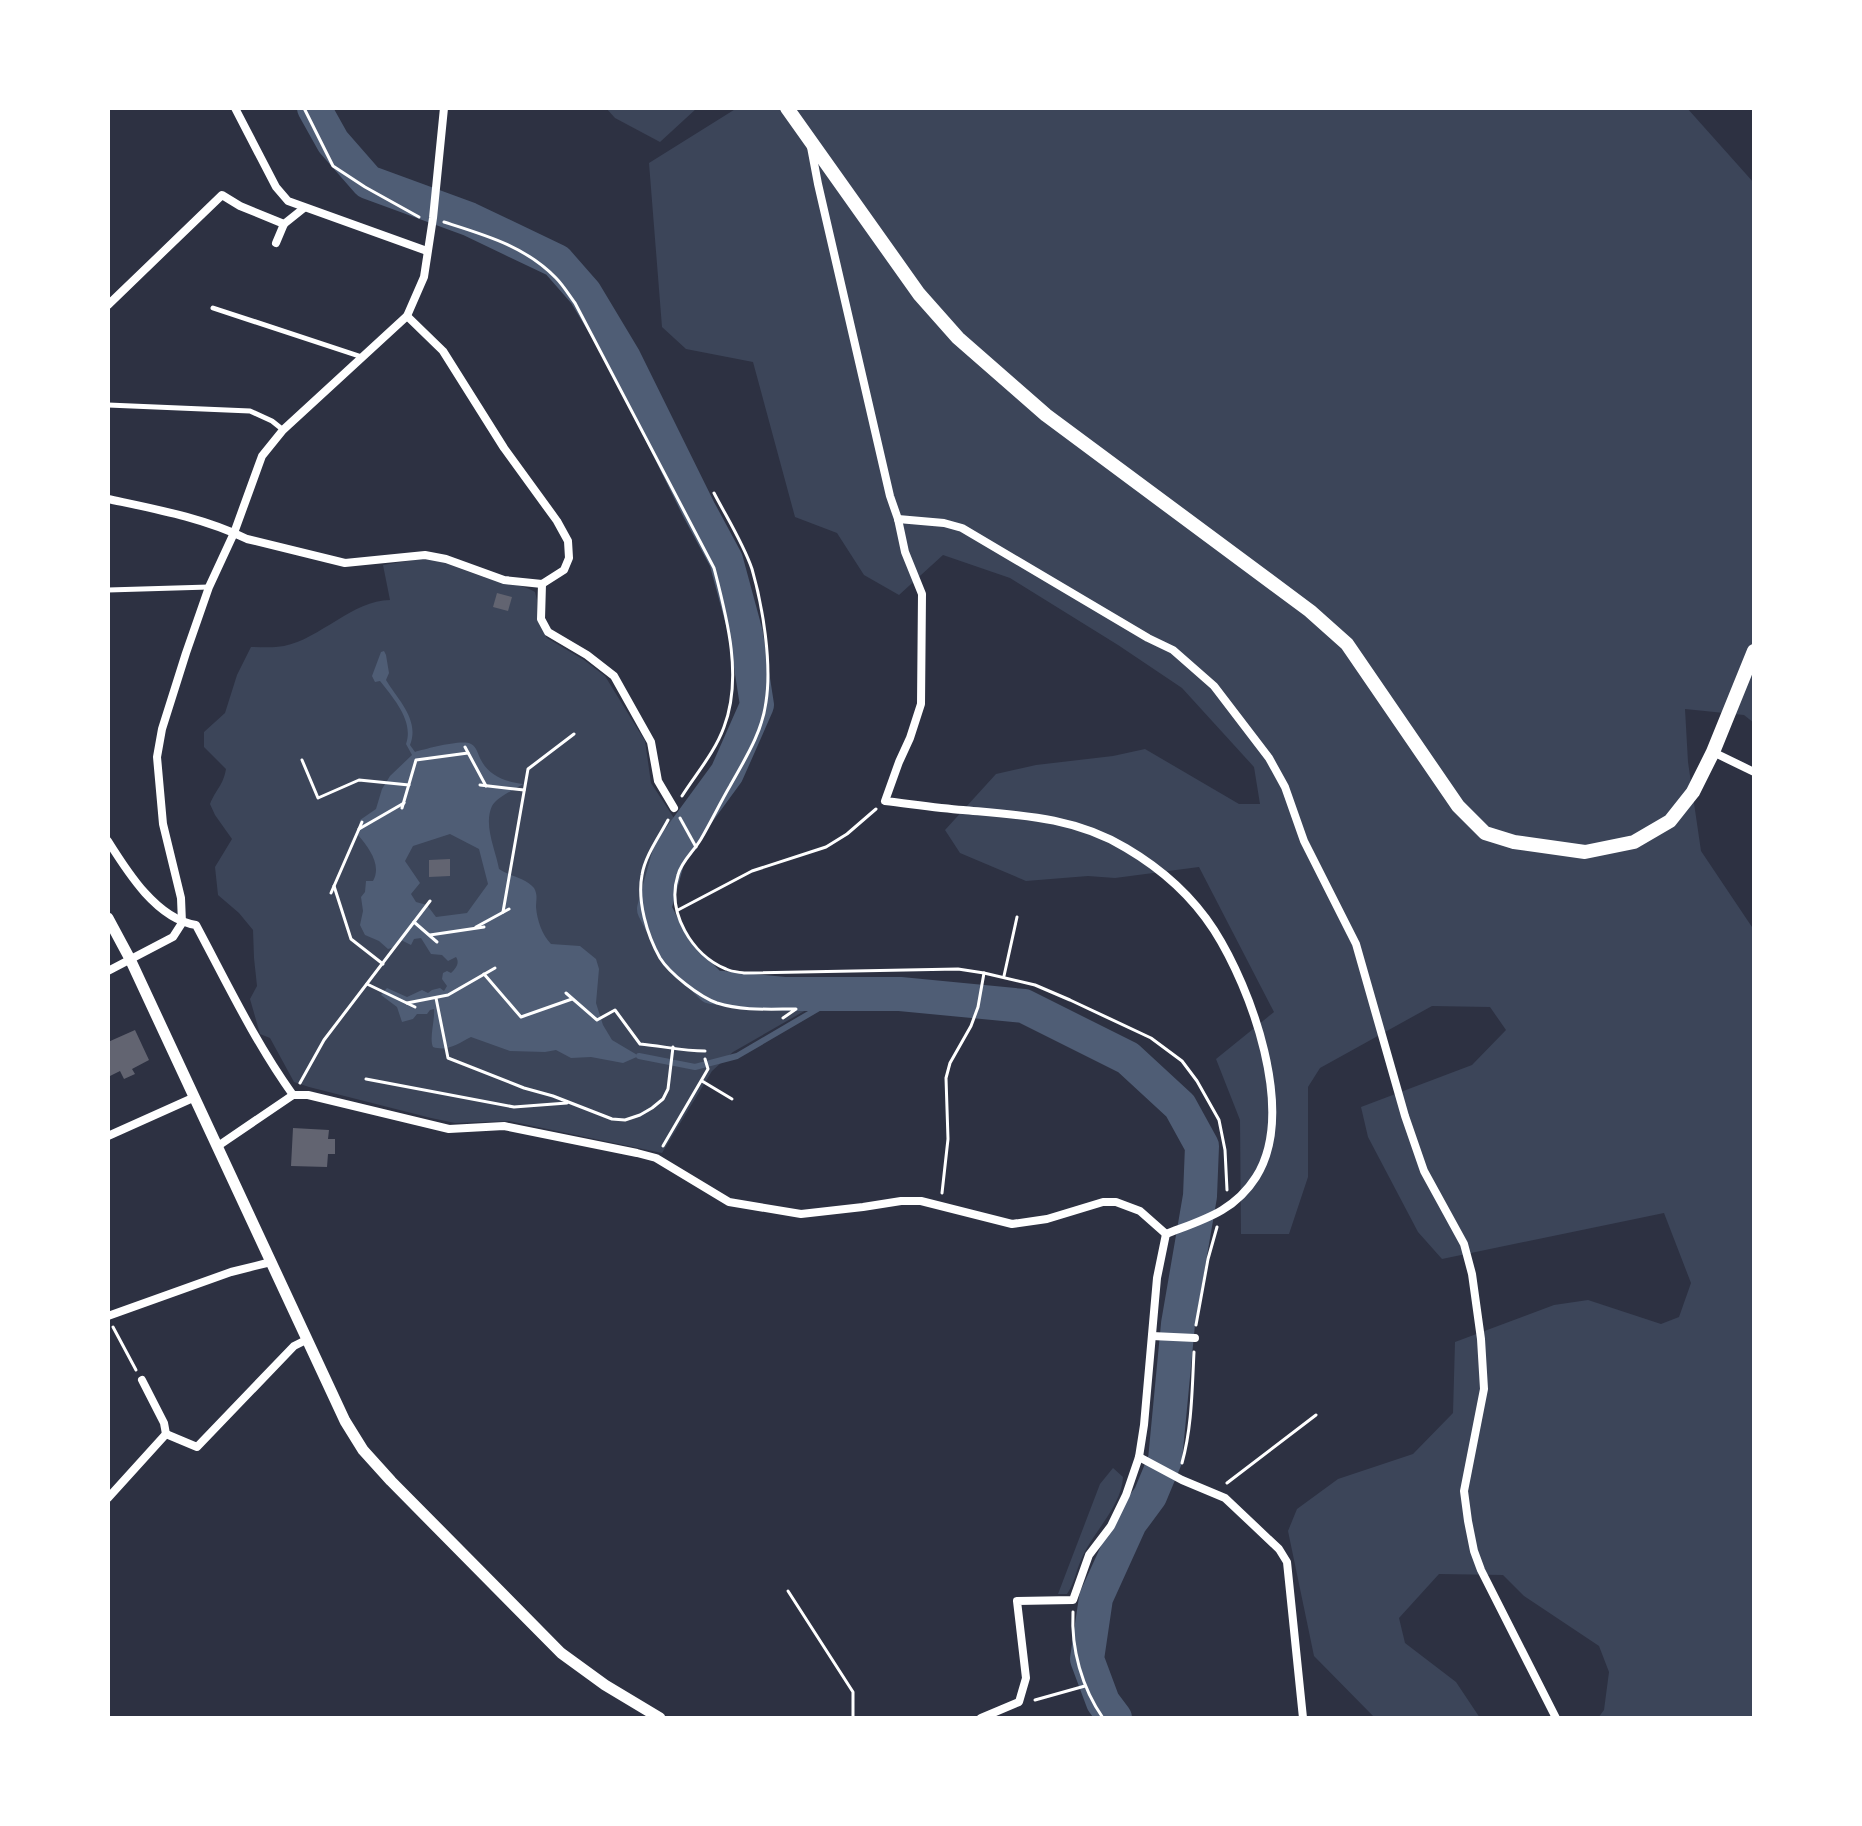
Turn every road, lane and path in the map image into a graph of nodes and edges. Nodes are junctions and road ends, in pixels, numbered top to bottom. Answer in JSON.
{"nodes":[{"id":1,"x":235,"y":108,"type":"edge"},
{"id":2,"x":304,"y":108,"type":"edge"},
{"id":3,"x":444,"y":108,"type":"edge"},
{"id":4,"x":787,"y":108,"type":"edge"},
{"id":5,"x":810,"y":142,"type":"junction"},
{"id":6,"x":304,"y":208,"type":"junction"},
{"id":7,"x":433,"y":218,"type":"junction"},
{"id":8,"x":284,"y":224,"type":"junction"},
{"id":9,"x":276,"y":243,"type":"dead end"},
{"id":10,"x":427,"y":251,"type":"junction"},
{"id":11,"x":108,"y":305,"type":"edge"},
{"id":12,"x":213,"y":308,"type":"dead end"},
{"id":13,"x":407,"y":316,"type":"junction"},
{"id":14,"x":362,"y":357,"type":"junction"},
{"id":15,"x":108,"y":405,"type":"edge"},
{"id":16,"x":283,"y":430,"type":"junction"},
{"id":17,"x":714,"y":493,"type":"dead end"},
{"id":18,"x":108,"y":499,"type":"edge"},
{"id":19,"x":898,"y":519,"type":"junction"},
{"id":20,"x":234,"y":533,"type":"junction"},
{"id":21,"x":542,"y":584,"type":"junction"},
{"id":22,"x":209,"y":587,"type":"junction"},
{"id":23,"x":108,"y":590,"type":"edge"},
{"id":24,"x":1754,"y":651,"type":"edge"},
{"id":25,"x":574,"y":734,"type":"dead end"},
{"id":26,"x":465,"y":747,"type":"dead end"},
{"id":27,"x":1713,"y":752,"type":"junction"},
{"id":28,"x":468,"y":753,"type":"junction"},
{"id":29,"x":302,"y":760,"type":"dead end"},
{"id":30,"x":1754,"y":772,"type":"edge"},
{"id":31,"x":409,"y":785,"type":"junction"},
{"id":32,"x":525,"y":790,"type":"junction"},
{"id":33,"x":885,"y":801,"type":"junction"},
{"id":34,"x":674,"y":808,"type":"junction"},
{"id":35,"x":362,"y":822,"type":"dead end"},
{"id":36,"x":359,"y":829,"type":"junction"},
{"id":37,"x":108,"y":841,"type":"edge"},
{"id":38,"x":696,"y":847,"type":"junction"},
{"id":39,"x":334,"y":886,"type":"junction"},
{"id":40,"x":331,"y":893,"type":"dead end"},
{"id":41,"x":430,"y":901,"type":"dead end"},
{"id":42,"x":509,"y":909,"type":"dead end"},
{"id":43,"x":677,"y":910,"type":"junction"},
{"id":44,"x":503,"y":912,"type":"junction"},
{"id":45,"x":1017,"y":917,"type":"dead end"},
{"id":46,"x":108,"y":918,"type":"edge"},
{"id":47,"x":414,"y":922,"type":"junction"},
{"id":48,"x":182,"y":923,"type":"junction"},
{"id":49,"x":484,"y":927,"type":"dead end"},
{"id":50,"x":472,"y":929,"type":"junction"},
{"id":51,"x":430,"y":935,"type":"junction"},
{"id":52,"x":437,"y":942,"type":"dead end"},
{"id":53,"x":130,"y":959,"type":"junction"},
{"id":54,"x":383,"y":964,"type":"junction"},
{"id":55,"x":495,"y":968,"type":"dead end"},
{"id":56,"x":108,"y":971,"type":"edge"},
{"id":57,"x":484,"y":974,"type":"junction"},
{"id":58,"x":984,"y":974,"type":"junction"},
{"id":59,"x":1004,"y":977,"type":"junction"},
{"id":60,"x":367,"y":984,"type":"junction"},
{"id":61,"x":566,"y":993,"type":"dead end"},
{"id":62,"x":436,"y":998,"type":"junction"},
{"id":63,"x":572,"y":999,"type":"junction"},
{"id":64,"x":407,"y":1003,"type":"junction"},
{"id":65,"x":415,"y":1007,"type":"dead end"},
{"id":66,"x":783,"y":1018,"type":"dead end"},
{"id":67,"x":673,"y":1047,"type":"junction"},
{"id":68,"x":705,"y":1051,"type":"dead end"},
{"id":69,"x":705,"y":1059,"type":"dead end"},
{"id":70,"x":366,"y":1079,"type":"dead end"},
{"id":71,"x":302,"y":1080,"type":"dead end"},
{"id":72,"x":702,"y":1081,"type":"junction"},
{"id":73,"x":293,"y":1095,"type":"junction"},
{"id":74,"x":195,"y":1097,"type":"junction"},
{"id":75,"x":732,"y":1099,"type":"dead end"},
{"id":76,"x":571,"y":1103,"type":"junction"},
{"id":77,"x":108,"y":1136,"type":"edge"},
{"id":78,"x":218,"y":1146,"type":"junction"},
{"id":79,"x":656,"y":1158,"type":"junction"},
{"id":80,"x":941,"y":1206,"type":"junction"},
{"id":81,"x":1227,"y":1207,"type":"junction"},
{"id":82,"x":1166,"y":1234,"type":"junction"},
{"id":83,"x":271,"y":1262,"type":"junction"},
{"id":84,"x":108,"y":1317,"type":"edge"},
{"id":85,"x":1152,"y":1336,"type":"junction"},
{"id":86,"x":1195,"y":1337,"type":"junction"},
{"id":87,"x":306,"y":1340,"type":"junction"},
{"id":88,"x":142,"y":1380,"type":"joint"},
{"id":89,"x":1316,"y":1415,"type":"dead end"},
{"id":90,"x":166,"y":1434,"type":"junction"},
{"id":91,"x":1143,"y":1458,"type":"junction"},
{"id":92,"x":1178,"y":1477,"type":"junction"},
{"id":93,"x":1218,"y":1494,"type":"junction"},
{"id":94,"x":108,"y":1498,"type":"edge"},
{"id":95,"x":788,"y":1591,"type":"dead end"},
{"id":96,"x":1073,"y":1600,"type":"junction"},
{"id":97,"x":1086,"y":1686,"type":"junction"},
{"id":98,"x":1019,"y":1702,"type":"junction"},
{"id":99,"x":660,"y":1718,"type":"edge"},
{"id":100,"x":853,"y":1718,"type":"edge"},
{"id":101,"x":981,"y":1718,"type":"edge"},
{"id":102,"x":1103,"y":1718,"type":"edge"},
{"id":103,"x":1303,"y":1718,"type":"edge"},
{"id":104,"x":1556,"y":1718,"type":"edge"}],
"edges":[{"from":1,"to":6,"type":"street"},
{"from":2,"to":7,"type":"path"},
{"from":3,"to":7,"type":"street"},
{"from":4,"to":5,"type":"main road"},
{"from":5,"to":19,"type":"street"},
{"from":5,"to":27,"type":"main road"},
{"from":6,"to":8,"type":"street"},
{"from":6,"to":10,"type":"street"},
{"from":7,"to":10,"type":"street"},
{"from":7,"to":34,"type":"path"},
{"from":8,"to":9,"type":"street"},
{"from":8,"to":11,"type":"street"},
{"from":10,"to":13,"type":"street"},
{"from":12,"to":14,"type":"lane"},
{"from":13,"to":14,"type":"street"},
{"from":13,"to":21,"type":"street"},
{"from":14,"to":16,"type":"street"},
{"from":15,"to":16,"type":"lane"},
{"from":16,"to":20,"type":"street"},
{"from":17,"to":38,"type":"path"},
{"from":18,"to":20,"type":"street"},
{"from":19,"to":33,"type":"street"},
{"from":19,"to":104,"type":"street"},
{"from":20,"to":21,"type":"street"},
{"from":20,"to":22,"type":"street"},
{"from":21,"to":34,"type":"street"},
{"from":22,"to":23,"type":"lane"},
{"from":22,"to":48,"type":"street"},
{"from":24,"to":27,"type":"main road"},
{"from":25,"to":32,"type":"path"},
{"from":26,"to":28,"type":"path"},
{"from":27,"to":30,"type":"street"},
{"from":28,"to":31,"type":"path"},
{"from":28,"to":32,"type":"path"},
{"from":29,"to":31,"type":"path"},
{"from":31,"to":36,"type":"path"},
{"from":32,"to":44,"type":"path"},
{"from":33,"to":43,"type":"path"},
{"from":33,"to":81,"type":"street"},
{"from":34,"to":38,"type":"path"},
{"from":34,"to":66,"type":"path"},
{"from":35,"to":36,"type":"path"},
{"from":36,"to":39,"type":"path"},
{"from":37,"to":48,"type":"street"},
{"from":38,"to":43,"type":"path"},
{"from":39,"to":40,"type":"path"},
{"from":39,"to":54,"type":"path"},
{"from":41,"to":47,"type":"path"},
{"from":42,"to":44,"type":"path"},
{"from":43,"to":58,"type":"path"},
{"from":44,"to":50,"type":"path"},
{"from":45,"to":59,"type":"path"},
{"from":46,"to":53,"type":"street"},
{"from":47,"to":51,"type":"path"},
{"from":47,"to":54,"type":"path"},
{"from":48,"to":53,"type":"street"},
{"from":48,"to":73,"type":"street"},
{"from":49,"to":50,"type":"path"},
{"from":50,"to":51,"type":"path"},
{"from":51,"to":52,"type":"path"},
{"from":53,"to":56,"type":"street"},
{"from":53,"to":74,"type":"street"},
{"from":54,"to":60,"type":"path"},
{"from":55,"to":57,"type":"path"},
{"from":57,"to":62,"type":"path"},
{"from":57,"to":63,"type":"path"},
{"from":58,"to":59,"type":"path"},
{"from":58,"to":80,"type":"path"},
{"from":59,"to":81,"type":"path"},
{"from":60,"to":64,"type":"path"},
{"from":60,"to":71,"type":"path"},
{"from":61,"to":63,"type":"path"},
{"from":62,"to":64,"type":"path"},
{"from":62,"to":76,"type":"path"},
{"from":63,"to":67,"type":"path"},
{"from":64,"to":65,"type":"path"},
{"from":67,"to":68,"type":"path"},
{"from":67,"to":76,"type":"path"},
{"from":69,"to":72,"type":"path"},
{"from":70,"to":76,"type":"path"},
{"from":72,"to":75,"type":"path"},
{"from":72,"to":79,"type":"path"},
{"from":73,"to":78,"type":"street"},
{"from":73,"to":79,"type":"street"},
{"from":74,"to":77,"type":"street"},
{"from":74,"to":78,"type":"street"},
{"from":78,"to":83,"type":"street"},
{"from":79,"to":80,"type":"street"},
{"from":80,"to":82,"type":"street"},
{"from":81,"to":82,"type":"street"},
{"from":81,"to":86,"type":"path"},
{"from":82,"to":85,"type":"street"},
{"from":83,"to":84,"type":"street"},
{"from":83,"to":87,"type":"street"},
{"from":84,"to":88,"type":"path"},
{"from":85,"to":86,"type":"street"},
{"from":85,"to":91,"type":"street"},
{"from":86,"to":92,"type":"path"},
{"from":87,"to":90,"type":"street"},
{"from":87,"to":99,"type":"street"},
{"from":88,"to":90,"type":"street"},
{"from":89,"to":93,"type":"path"},
{"from":90,"to":94,"type":"street"},
{"from":91,"to":92,"type":"street"},
{"from":91,"to":96,"type":"street"},
{"from":92,"to":93,"type":"street"},
{"from":93,"to":103,"type":"street"},
{"from":95,"to":100,"type":"path"},
{"from":96,"to":97,"type":"path"},
{"from":96,"to":98,"type":"street"},
{"from":97,"to":98,"type":"path"},
{"from":97,"to":102,"type":"path"},
{"from":98,"to":101,"type":"street"}]}
